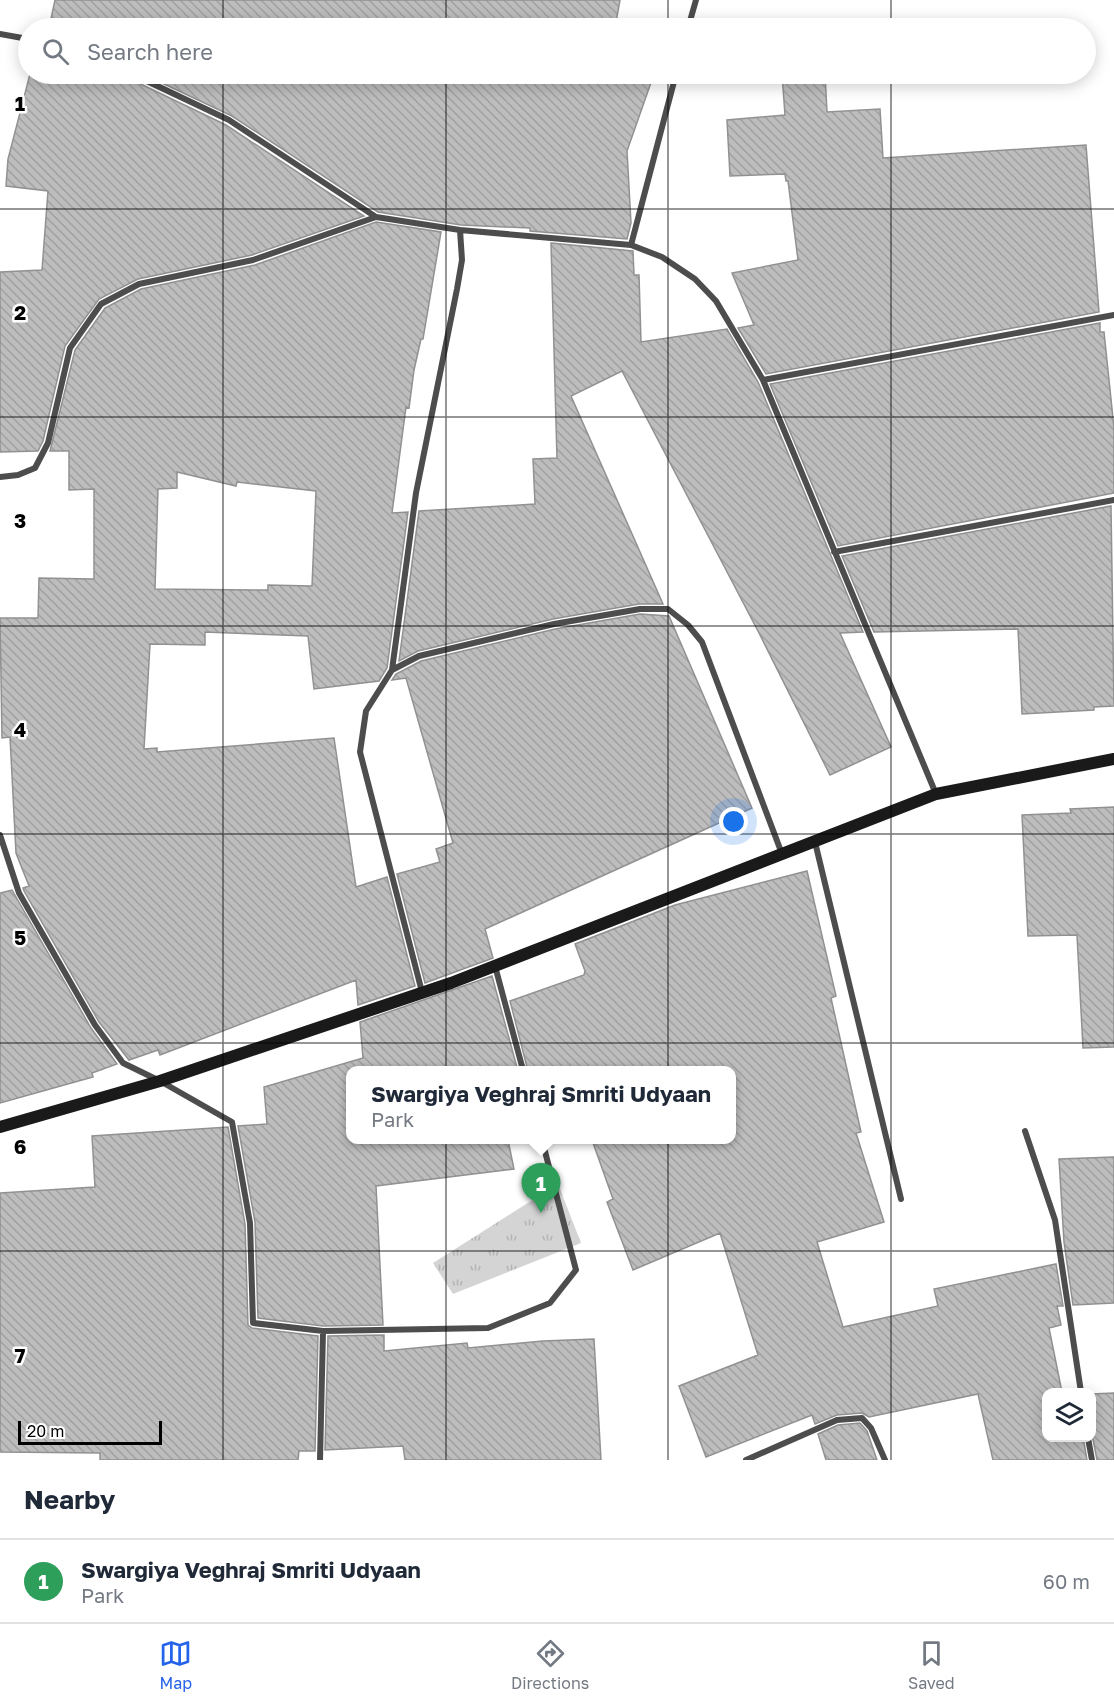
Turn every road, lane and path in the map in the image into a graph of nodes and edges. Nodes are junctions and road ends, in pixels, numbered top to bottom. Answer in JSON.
{"nodes":[{"id":1,"x":696,"y":0,"type":"edge"},
{"id":2,"x":691,"y":18,"type":"edge"},
{"id":3,"x":0,"y":34,"type":"edge"},
{"id":4,"x":18,"y":37,"type":"edge"},
{"id":5,"x":153,"y":84,"type":"edge"},
{"id":6,"x":673,"y":84,"type":"edge"},
{"id":7,"x":376,"y":217,"type":"junction"},
{"id":8,"x":460,"y":230,"type":"junction"},
{"id":9,"x":631,"y":245,"type":"junction"},
{"id":10,"x":1114,"y":315,"type":"edge"},
{"id":11,"x":763,"y":380,"type":"junction"},
{"id":12,"x":0,"y":477,"type":"edge"},
{"id":13,"x":1114,"y":500,"type":"edge"},
{"id":14,"x":834,"y":552,"type":"junction"},
{"id":15,"x":392,"y":670,"type":"junction"},
{"id":16,"x":1114,"y":759,"type":"edge"},
{"id":17,"x":936,"y":794,"type":"junction"},
{"id":18,"x":0,"y":835,"type":"edge"},
{"id":19,"x":815,"y":842,"type":"junction"},
{"id":20,"x":782,"y":854,"type":"junction"},
{"id":21,"x":495,"y":966,"type":"junction"},
{"id":22,"x":422,"y":992,"type":"junction"},
{"id":23,"x":522,"y":1066,"type":"edge"},
{"id":24,"x":160,"y":1081,"type":"junction"},
{"id":25,"x":0,"y":1126,"type":"edge"},
{"id":26,"x":1025,"y":1131,"type":"dead end"},
{"id":27,"x":543,"y":1144,"type":"edge"},
{"id":28,"x":901,"y":1199,"type":"dead end"},
{"id":29,"x":323,"y":1332,"type":"junction"},
{"id":30,"x":1080,"y":1388,"type":"edge"},
{"id":31,"x":1089,"y":1442,"type":"edge"},
{"id":32,"x":320,"y":1460,"type":"edge"},
{"id":33,"x":746,"y":1460,"type":"edge"},
{"id":34,"x":885,"y":1460,"type":"edge"},
{"id":35,"x":1092,"y":1460,"type":"edge"}],
"edges":[{"from":1,"to":2,"type":"street"},
{"from":3,"to":4,"type":"street"},
{"from":5,"to":7,"type":"street"},
{"from":6,"to":9,"type":"street"},
{"from":7,"to":8,"type":"street"},
{"from":7,"to":12,"type":"street"},
{"from":8,"to":9,"type":"street"},
{"from":8,"to":15,"type":"street"},
{"from":9,"to":11,"type":"street"},
{"from":10,"to":11,"type":"street"},
{"from":11,"to":14,"type":"street"},
{"from":13,"to":14,"type":"street"},
{"from":14,"to":17,"type":"street"},
{"from":15,"to":20,"type":"street"},
{"from":15,"to":22,"type":"street"},
{"from":16,"to":17,"type":"street"},
{"from":17,"to":19,"type":"street"},
{"from":18,"to":24,"type":"street"},
{"from":19,"to":20,"type":"street"},
{"from":19,"to":28,"type":"street"},
{"from":20,"to":21,"type":"street"},
{"from":21,"to":22,"type":"street"},
{"from":21,"to":23,"type":"street"},
{"from":22,"to":24,"type":"street"},
{"from":24,"to":25,"type":"street"},
{"from":24,"to":29,"type":"street"},
{"from":26,"to":30,"type":"street"},
{"from":27,"to":29,"type":"street"},
{"from":29,"to":32,"type":"street"},
{"from":31,"to":35,"type":"street"},
{"from":33,"to":34,"type":"street"}]}
